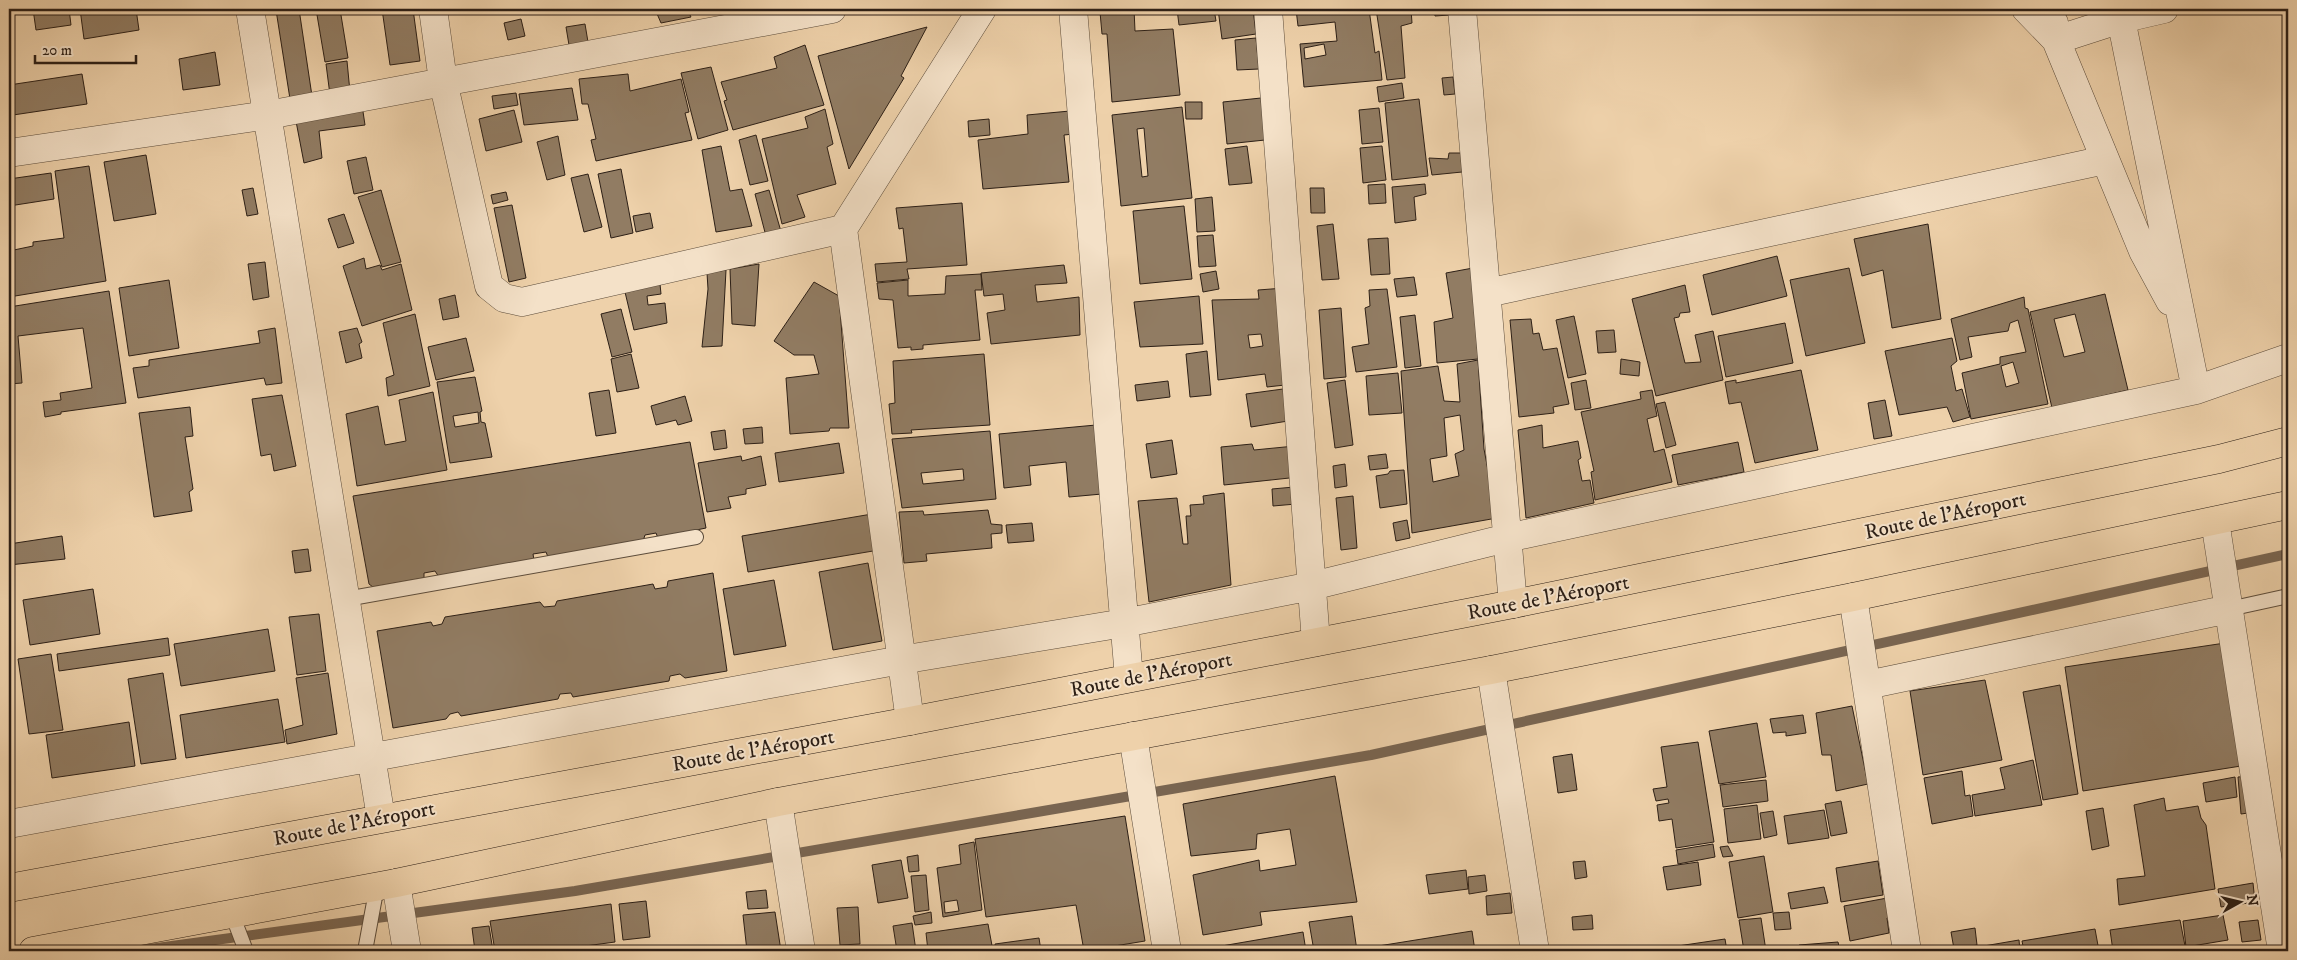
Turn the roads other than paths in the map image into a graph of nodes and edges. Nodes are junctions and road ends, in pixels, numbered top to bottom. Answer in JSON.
{"nodes":[{"id":1,"x":250,"y":9,"type":"edge"},
{"id":2,"x":434,"y":9,"type":"edge"},
{"id":3,"x":832,"y":9,"type":"edge"},
{"id":4,"x":982,"y":9,"type":"edge"},
{"id":5,"x":1073,"y":9,"type":"edge"},
{"id":6,"x":1268,"y":9,"type":"edge"},
{"id":7,"x":1462,"y":9,"type":"edge"},
{"id":8,"x":2026,"y":9,"type":"edge"},
{"id":9,"x":2052,"y":9,"type":"edge"},
{"id":10,"x":2164,"y":9,"type":"edge"},
{"id":11,"x":2120,"y":14,"type":"edge"},
{"id":12,"x":2056,"y":40,"type":"junction"},
{"id":13,"x":443,"y":81,"type":"junction"},
{"id":14,"x":268,"y":115,"type":"junction"},
{"id":15,"x":9,"y":153,"type":"edge"},
{"id":16,"x":2105,"y":160,"type":"junction"},
{"id":17,"x":843,"y":229,"type":"junction"},
{"id":18,"x":1487,"y":293,"type":"junction"},
{"id":19,"x":2183,"y":327,"type":"junction"},
{"id":20,"x":2288,"y":358,"type":"edge"},
{"id":21,"x":2196,"y":390,"type":"junction"},
{"id":22,"x":2288,"y":441,"type":"edge"},
{"id":23,"x":2288,"y":505,"type":"edge"},
{"id":24,"x":2214,"y":521,"type":"junction"},
{"id":25,"x":696,"y":537,"type":"dead end"},
{"id":26,"x":1507,"y":538,"type":"junction"},
{"id":27,"x":1312,"y":586,"type":"junction"},
{"id":28,"x":2288,"y":596,"type":"edge"},
{"id":29,"x":1853,"y":597,"type":"junction"},
{"id":30,"x":346,"y":599,"type":"junction"},
{"id":31,"x":1513,"y":604,"type":"junction"},
{"id":32,"x":2229,"y":609,"type":"junction"},
{"id":33,"x":1124,"y":623,"type":"junction"},
{"id":34,"x":1316,"y":642,"type":"junction"},
{"id":35,"x":901,"y":660,"type":"junction"},
{"id":36,"x":1491,"y":670,"type":"junction"},
{"id":37,"x":1129,"y":678,"type":"junction"},
{"id":38,"x":1867,"y":685,"type":"junction"},
{"id":39,"x":910,"y":721,"type":"junction"},
{"id":40,"x":1133,"y":736,"type":"junction"},
{"id":41,"x":371,"y":756,"type":"junction"},
{"id":42,"x":778,"y":802,"type":"junction"},
{"id":43,"x":381,"y":818,"type":"junction"},
{"id":44,"x":9,"y":824,"type":"edge"},
{"id":45,"x":387,"y":884,"type":"junction"},
{"id":46,"x":9,"y":888,"type":"edge"},
{"id":47,"x":232,"y":914,"type":"junction"},
{"id":48,"x":33,"y":951,"type":"edge"},
{"id":49,"x":246,"y":951,"type":"edge"},
{"id":50,"x":365,"y":951,"type":"edge"},
{"id":51,"x":407,"y":951,"type":"edge"},
{"id":52,"x":801,"y":951,"type":"edge"},
{"id":53,"x":1166,"y":951,"type":"edge"},
{"id":54,"x":1535,"y":951,"type":"edge"},
{"id":55,"x":1907,"y":951,"type":"edge"},
{"id":56,"x":2282,"y":951,"type":"edge"}],
"edges":[{"from":1,"to":14,"type":"street"},
{"from":2,"to":13,"type":"street"},
{"from":3,"to":13,"type":"street"},
{"from":4,"to":17,"type":"street"},
{"from":5,"to":33,"type":"street"},
{"from":6,"to":27,"type":"street"},
{"from":7,"to":18,"type":"street"},
{"from":8,"to":12,"type":"street"},
{"from":9,"to":12,"type":"street"},
{"from":10,"to":11,"type":"street"},
{"from":11,"to":12,"type":"street"},
{"from":11,"to":19,"type":"street"},
{"from":12,"to":16,"type":"street"},
{"from":13,"to":14,"type":"street"},
{"from":13,"to":17,"type":"street"},
{"from":14,"to":15,"type":"street"},
{"from":14,"to":30,"type":"street"},
{"from":16,"to":18,"type":"street"},
{"from":16,"to":19,"type":"street"},
{"from":17,"to":35,"type":"street"},
{"from":18,"to":26,"type":"street"},
{"from":19,"to":21,"type":"street"},
{"from":20,"to":21,"type":"street"},
{"from":21,"to":26,"type":"street"},
{"from":22,"to":31,"type":"highway","name":"Route de l'Aéroport"},
{"from":23,"to":24,"type":"highway"},
{"from":24,"to":29,"type":"highway"},
{"from":24,"to":32,"type":"street"},
{"from":25,"to":30,"type":"lane"},
{"from":26,"to":27,"type":"street"},
{"from":26,"to":31,"type":"street"},
{"from":27,"to":33,"type":"street"},
{"from":27,"to":34,"type":"street"},
{"from":28,"to":32,"type":"lane"},
{"from":29,"to":36,"type":"highway"},
{"from":29,"to":38,"type":"street"},
{"from":30,"to":41,"type":"street"},
{"from":31,"to":34,"type":"highway","name":"Route de l'Aéroport"},
{"from":32,"to":38,"type":"street"},
{"from":32,"to":56,"type":"street"},
{"from":33,"to":35,"type":"street"},
{"from":33,"to":37,"type":"street"},
{"from":34,"to":37,"type":"highway","name":"Route de l'Aéroport"},
{"from":35,"to":39,"type":"street"},
{"from":35,"to":41,"type":"street"},
{"from":36,"to":40,"type":"highway"},
{"from":36,"to":54,"type":"street"},
{"from":37,"to":39,"type":"highway","name":"Route de l'Aéroport"},
{"from":38,"to":55,"type":"street"},
{"from":39,"to":43,"type":"highway","name":"Route de l'Aéroport"},
{"from":40,"to":42,"type":"highway"},
{"from":40,"to":53,"type":"street"},
{"from":41,"to":43,"type":"street"},
{"from":41,"to":44,"type":"street"},
{"from":42,"to":45,"type":"highway"},
{"from":42,"to":52,"type":"street"},
{"from":43,"to":46,"type":"highway","name":"Route de l'Aéroport"},
{"from":45,"to":47,"type":"highway"},
{"from":45,"to":50,"type":"lane"},
{"from":45,"to":51,"type":"street"},
{"from":47,"to":48,"type":"highway"},
{"from":47,"to":49,"type":"lane"}]}
